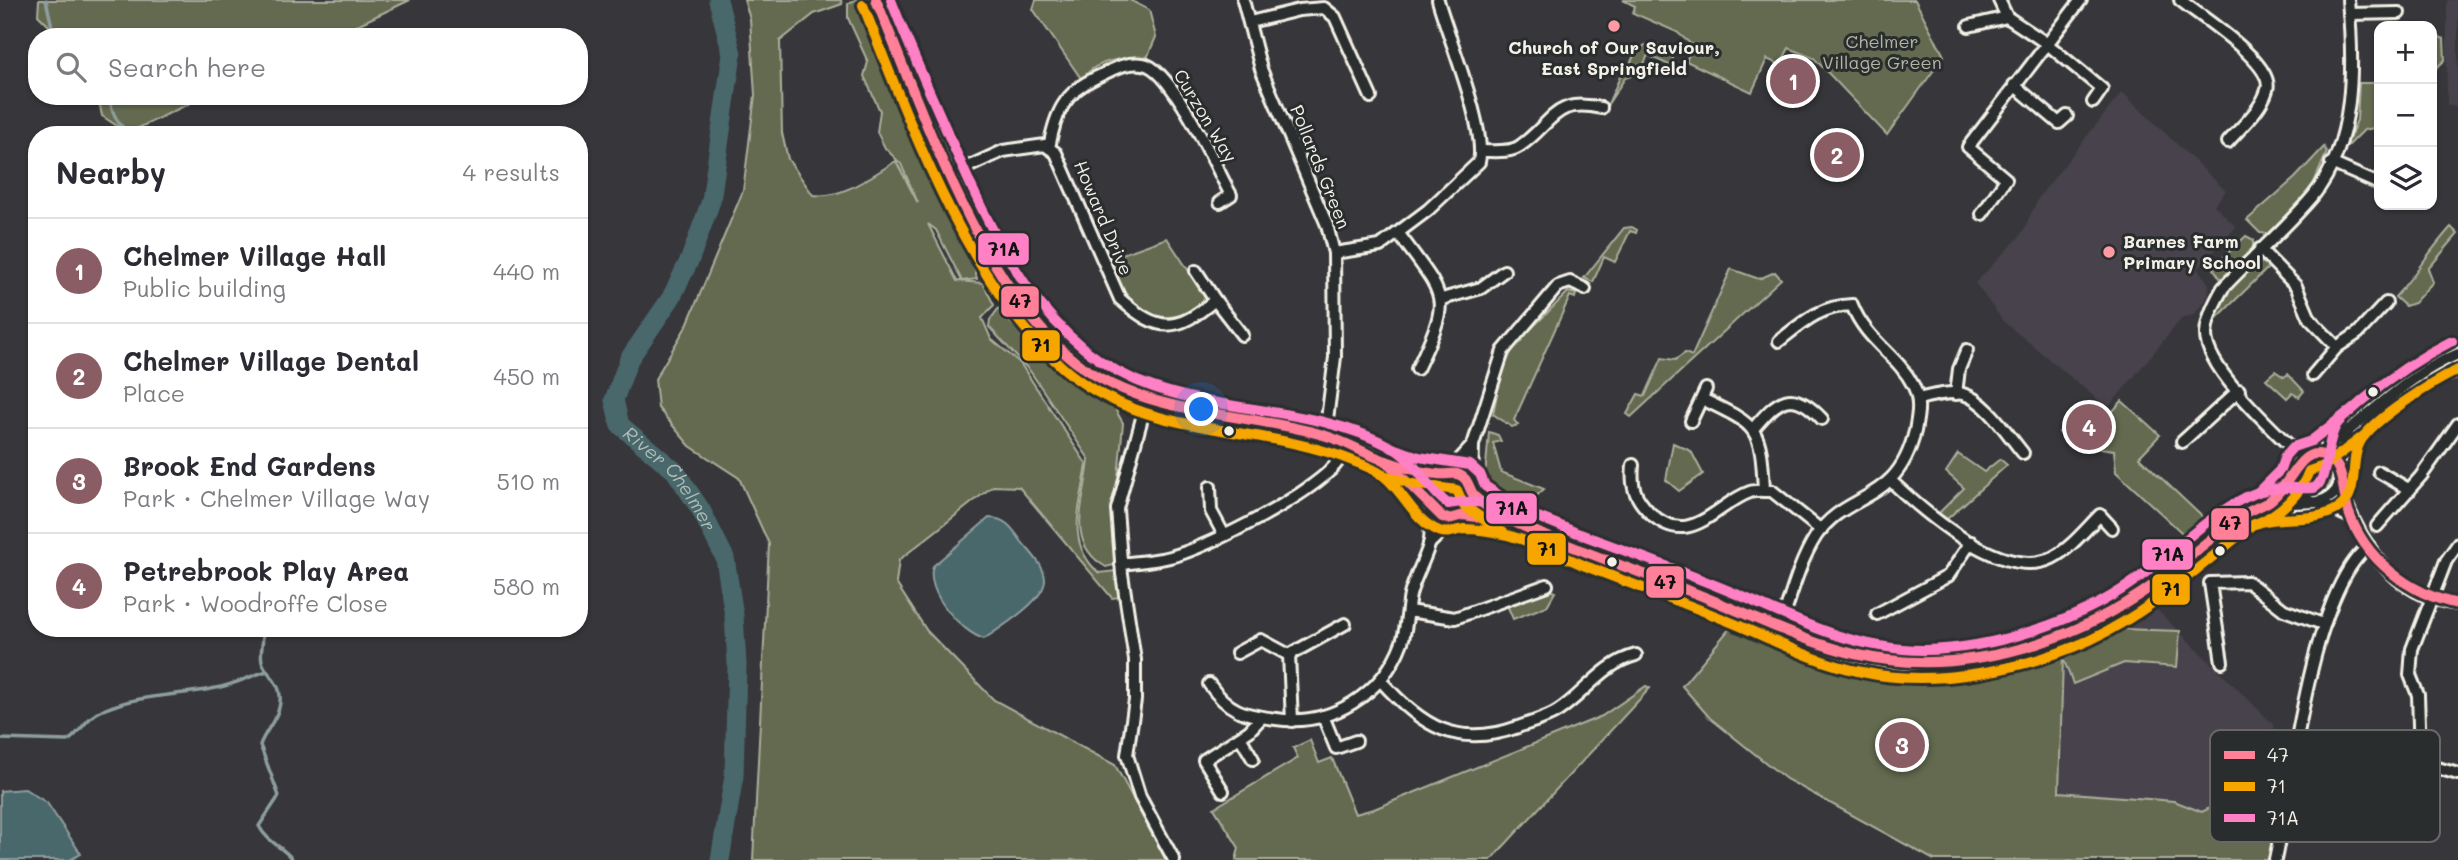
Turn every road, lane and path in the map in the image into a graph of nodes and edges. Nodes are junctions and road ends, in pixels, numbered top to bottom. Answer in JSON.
{"nodes":[{"id":1,"x":876,"y":0,"type":"edge"},
{"id":2,"x":1243,"y":0,"type":"edge"},
{"id":3,"x":1438,"y":0,"type":"edge"},
{"id":4,"x":1999,"y":0,"type":"edge"},
{"id":5,"x":2081,"y":0,"type":"edge"},
{"id":6,"x":2180,"y":0,"type":"edge"},
{"id":7,"x":2348,"y":0,"type":"edge"},
{"id":8,"x":1325,"y":4,"type":"edge"},
{"id":9,"x":2399,"y":13,"type":"dead end"},
{"id":10,"x":2349,"y":14,"type":"junction"},
{"id":11,"x":2007,"y":17,"type":"junction"},
{"id":12,"x":1250,"y":22,"type":"junction"},
{"id":13,"x":1969,"y":26,"type":"dead end"},
{"id":14,"x":2046,"y":43,"type":"junction"},
{"id":15,"x":2014,"y":85,"type":"junction"},
{"id":16,"x":1371,"y":97,"type":"dead end"},
{"id":17,"x":2093,"y":103,"type":"dead end"},
{"id":18,"x":1601,"y":108,"type":"dead end"},
{"id":19,"x":2067,"y":116,"type":"dead end"},
{"id":20,"x":2228,"y":142,"type":"dead end"},
{"id":21,"x":1049,"y":148,"type":"junction"},
{"id":22,"x":1482,"y":151,"type":"junction"},
{"id":23,"x":2331,"y":163,"type":"junction"},
{"id":24,"x":950,"y":175,"type":"junction"},
{"id":25,"x":2374,"y":182,"type":"edge"},
{"id":26,"x":1220,"y":202,"type":"dead end"},
{"id":27,"x":1982,"y":214,"type":"dead end"},
{"id":28,"x":1399,"y":234,"type":"junction"},
{"id":29,"x":2260,"y":249,"type":"junction"},
{"id":30,"x":1334,"y":253,"type":"junction"},
{"id":31,"x":1196,"y":271,"type":"dead end"},
{"id":32,"x":1504,"y":271,"type":"dead end"},
{"id":33,"x":1585,"y":289,"type":"dead end"},
{"id":34,"x":1442,"y":299,"type":"junction"},
{"id":35,"x":1215,"y":300,"type":"junction"},
{"id":36,"x":2386,"y":303,"type":"dead end"},
{"id":37,"x":1242,"y":335,"type":"dead end"},
{"id":38,"x":1780,"y":341,"type":"dead end"},
{"id":39,"x":2337,"y":347,"type":"junction"},
{"id":40,"x":1968,"y":350,"type":"dead end"},
{"id":41,"x":2458,"y":354,"type":"edge"},
{"id":42,"x":1417,"y":369,"type":"dead end"},
{"id":43,"x":2313,"y":375,"type":"dead end"},
{"id":44,"x":2239,"y":390,"type":"junction"},
{"id":45,"x":1956,"y":394,"type":"junction"},
{"id":46,"x":1918,"y":399,"type":"junction"},
{"id":47,"x":1147,"y":400,"type":"junction"},
{"id":48,"x":1822,"y":419,"type":"dead end"},
{"id":49,"x":1692,"y":421,"type":"dead end"},
{"id":50,"x":2457,"y":428,"type":"edge"},
{"id":51,"x":1753,"y":429,"type":"junction"},
{"id":52,"x":2348,"y":433,"type":"junction"},
{"id":53,"x":1325,"y":435,"type":"junction"},
{"id":54,"x":2182,"y":442,"type":"dead end"},
{"id":55,"x":1473,"y":445,"type":"junction"},
{"id":56,"x":2023,"y":453,"type":"dead end"},
{"id":57,"x":2317,"y":454,"type":"junction"},
{"id":58,"x":2302,"y":458,"type":"junction"},
{"id":59,"x":1339,"y":460,"type":"dead end"},
{"id":60,"x":1390,"y":463,"type":"junction"},
{"id":61,"x":1633,"y":465,"type":"dead end"},
{"id":62,"x":2337,"y":466,"type":"junction"},
{"id":63,"x":2379,"y":472,"type":"dead end"},
{"id":64,"x":1444,"y":474,"type":"junction"},
{"id":65,"x":2292,"y":478,"type":"junction"},
{"id":66,"x":1891,"y":481,"type":"junction"},
{"id":67,"x":2339,"y":481,"type":"junction"},
{"id":68,"x":1210,"y":487,"type":"dead end"},
{"id":69,"x":2410,"y":489,"type":"junction"},
{"id":70,"x":1473,"y":491,"type":"junction"},
{"id":71,"x":1764,"y":491,"type":"junction"},
{"id":72,"x":2314,"y":501,"type":"junction"},
{"id":73,"x":1429,"y":504,"type":"junction"},
{"id":74,"x":2266,"y":504,"type":"junction"},
{"id":75,"x":1460,"y":516,"type":"junction"},
{"id":76,"x":2350,"y":517,"type":"junction"},
{"id":77,"x":1512,"y":522,"type":"junction"},
{"id":78,"x":2378,"y":526,"type":"dead end"},
{"id":79,"x":2112,"y":528,"type":"dead end"},
{"id":80,"x":1821,"y":530,"type":"junction"},
{"id":81,"x":1224,"y":535,"type":"junction"},
{"id":82,"x":1971,"y":542,"type":"junction"},
{"id":83,"x":1429,"y":544,"type":"junction"},
{"id":84,"x":2458,"y":544,"type":"edge"},
{"id":85,"x":2368,"y":546,"type":"junction"},
{"id":86,"x":1121,"y":564,"type":"junction"},
{"id":87,"x":1547,"y":584,"type":"dead end"},
{"id":88,"x":2431,"y":597,"type":"junction"},
{"id":89,"x":2458,"y":604,"type":"edge"},
{"id":90,"x":1408,"y":611,"type":"junction"},
{"id":91,"x":1877,"y":614,"type":"dead end"},
{"id":92,"x":1345,"y":624,"type":"dead end"},
{"id":93,"x":2323,"y":624,"type":"junction"},
{"id":94,"x":1779,"y":631,"type":"junction"},
{"id":95,"x":1237,"y":653,"type":"dead end"},
{"id":96,"x":1289,"y":655,"type":"junction"},
{"id":97,"x":1636,"y":655,"type":"dead end"},
{"id":98,"x":2222,"y":662,"type":"dead end"},
{"id":99,"x":1381,"y":681,"type":"junction"},
{"id":100,"x":1209,"y":684,"type":"dead end"},
{"id":101,"x":1323,"y":716,"type":"junction"},
{"id":102,"x":1262,"y":717,"type":"junction"},
{"id":103,"x":1292,"y":722,"type":"junction"},
{"id":104,"x":2300,"y":730,"type":"edge"},
{"id":105,"x":2419,"y":730,"type":"edge"},
{"id":106,"x":1240,"y":737,"type":"junction"},
{"id":107,"x":1356,"y":741,"type":"dead end"},
{"id":108,"x":1253,"y":759,"type":"dead end"},
{"id":109,"x":2440,"y":769,"type":"edge"},
{"id":110,"x":2458,"y":774,"type":"edge"},
{"id":111,"x":1223,"y":791,"type":"dead end"},
{"id":112,"x":2278,"y":842,"type":"edge"},
{"id":113,"x":1174,"y":860,"type":"edge"},
{"id":114,"x":2275,"y":860,"type":"edge"}],
"edges":[{"from":1,"to":24,"type":"street"},
{"from":2,"to":12,"type":"street","name":"Pollards Green"},
{"from":3,"to":22,"type":"street"},
{"from":4,"to":11,"type":"street"},
{"from":5,"to":14,"type":"street"},
{"from":6,"to":20,"type":"street"},
{"from":7,"to":10,"type":"street"},
{"from":8,"to":12,"type":"street"},
{"from":8,"to":16,"type":"street"},
{"from":9,"to":10,"type":"street"},
{"from":10,"to":23,"type":"street"},
{"from":11,"to":13,"type":"street"},
{"from":11,"to":14,"type":"street"},
{"from":12,"to":30,"type":"street","name":"Pollards Green"},
{"from":14,"to":15,"type":"street"},
{"from":14,"to":17,"type":"street"},
{"from":15,"to":19,"type":"street"},
{"from":15,"to":27,"type":"street"},
{"from":18,"to":22,"type":"street"},
{"from":21,"to":24,"type":"street"},
{"from":21,"to":26,"type":"street","name":"Curzon Way"},
{"from":21,"to":35,"type":"street","name":"Howard Drive"},
{"from":22,"to":28,"type":"street"},
{"from":23,"to":25,"type":"street"},
{"from":23,"to":29,"type":"street"},
{"from":24,"to":47,"type":"street"},
{"from":28,"to":30,"type":"street"},
{"from":28,"to":34,"type":"street"},
{"from":29,"to":39,"type":"street"},
{"from":29,"to":44,"type":"street"},
{"from":30,"to":53,"type":"street","name":"Pollards Green"},
{"from":31,"to":35,"type":"street"},
{"from":32,"to":34,"type":"street"},
{"from":33,"to":55,"type":"street"},
{"from":34,"to":42,"type":"street"},
{"from":35,"to":37,"type":"street"},
{"from":36,"to":39,"type":"street"},
{"from":38,"to":46,"type":"street"},
{"from":39,"to":43,"type":"street"},
{"from":40,"to":45,"type":"street"},
{"from":41,"to":52,"type":"street"},
{"from":44,"to":54,"type":"street"},
{"from":44,"to":58,"type":"street"},
{"from":45,"to":46,"type":"street"},
{"from":45,"to":56,"type":"street"},
{"from":46,"to":66,"type":"street"},
{"from":47,"to":53,"type":"street"},
{"from":47,"to":86,"type":"street"},
{"from":48,"to":51,"type":"street"},
{"from":49,"to":51,"type":"street"},
{"from":50,"to":69,"type":"street"},
{"from":51,"to":71,"type":"street"},
{"from":52,"to":57,"type":"street"},
{"from":52,"to":62,"type":"street"},
{"from":53,"to":60,"type":"street"},
{"from":55,"to":64,"type":"street"},
{"from":55,"to":70,"type":"street"},
{"from":57,"to":58,"type":"street"},
{"from":57,"to":62,"type":"street"},
{"from":58,"to":65,"type":"street"},
{"from":59,"to":81,"type":"street"},
{"from":60,"to":64,"type":"street"},
{"from":60,"to":73,"type":"street"},
{"from":61,"to":71,"type":"street"},
{"from":62,"to":67,"type":"street"},
{"from":63,"to":69,"type":"street"},
{"from":64,"to":70,"type":"street"},
{"from":64,"to":73,"type":"street"},
{"from":65,"to":72,"type":"street"},
{"from":65,"to":74,"type":"street"},
{"from":66,"to":80,"type":"street"},
{"from":66,"to":82,"type":"street"},
{"from":67,"to":72,"type":"street"},
{"from":67,"to":76,"type":"street"},
{"from":68,"to":81,"type":"street"},
{"from":69,"to":78,"type":"street"},
{"from":70,"to":75,"type":"street"},
{"from":70,"to":77,"type":"street"},
{"from":71,"to":80,"type":"street"},
{"from":72,"to":74,"type":"street"},
{"from":72,"to":76,"type":"street"},
{"from":73,"to":75,"type":"street"},
{"from":73,"to":83,"type":"street"},
{"from":74,"to":94,"type":"street"},
{"from":75,"to":77,"type":"street"},
{"from":75,"to":83,"type":"street"},
{"from":76,"to":85,"type":"street"},
{"from":77,"to":94,"type":"street"},
{"from":79,"to":82,"type":"street"},
{"from":80,"to":94,"type":"street"},
{"from":81,"to":86,"type":"street"},
{"from":82,"to":91,"type":"street"},
{"from":83,"to":90,"type":"street"},
{"from":84,"to":88,"type":"street"},
{"from":85,"to":88,"type":"street"},
{"from":85,"to":93,"type":"street"},
{"from":86,"to":113,"type":"street"},
{"from":87,"to":90,"type":"street"},
{"from":88,"to":89,"type":"street"},
{"from":88,"to":105,"type":"street"},
{"from":90,"to":99,"type":"street"},
{"from":92,"to":96,"type":"street"},
{"from":93,"to":98,"type":"street"},
{"from":93,"to":104,"type":"street"},
{"from":95,"to":96,"type":"street"},
{"from":96,"to":103,"type":"street"},
{"from":97,"to":99,"type":"street"},
{"from":99,"to":101,"type":"street"},
{"from":100,"to":102,"type":"street"},
{"from":101,"to":103,"type":"street"},
{"from":101,"to":107,"type":"street"},
{"from":102,"to":103,"type":"street"},
{"from":102,"to":106,"type":"street"},
{"from":106,"to":108,"type":"street"},
{"from":106,"to":111,"type":"street"},
{"from":109,"to":110,"type":"street"},
{"from":112,"to":114,"type":"street"}]}
